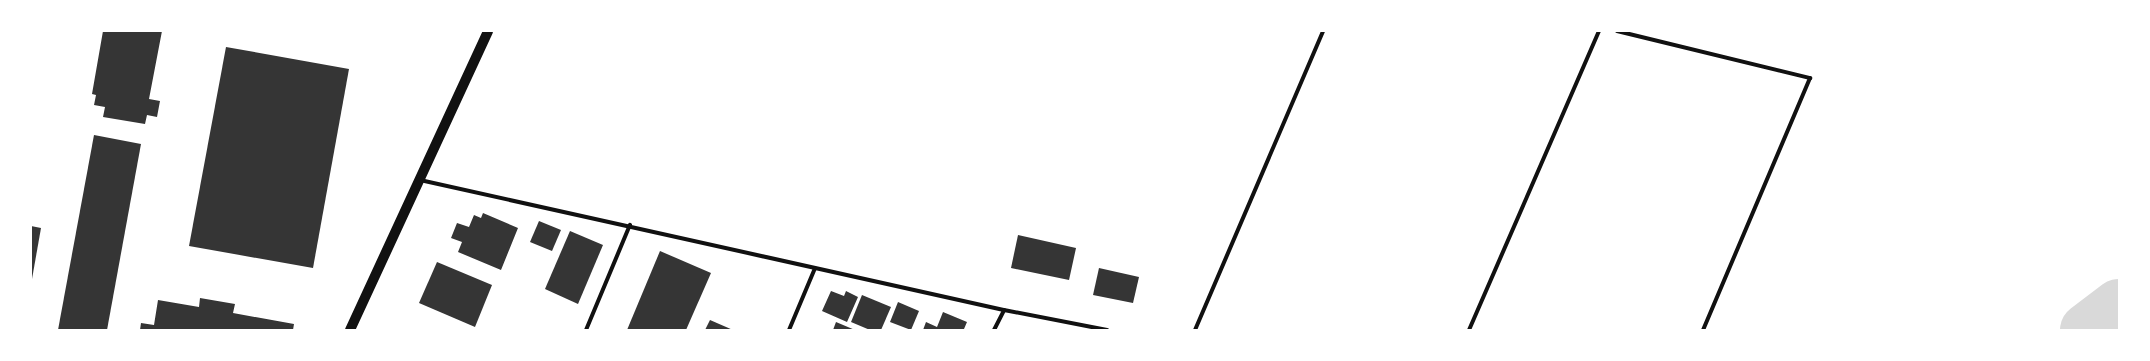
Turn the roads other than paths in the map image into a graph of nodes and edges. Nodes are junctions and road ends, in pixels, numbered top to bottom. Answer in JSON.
{"nodes":[{"id":1,"x":488,"y":31,"type":"edge"},
{"id":2,"x":1323,"y":31,"type":"edge"},
{"id":3,"x":1599,"y":31,"type":"edge"},
{"id":4,"x":1617,"y":31,"type":"edge"},
{"id":5,"x":420,"y":180,"type":"junction"},
{"id":6,"x":630,"y":225,"type":"junction"},
{"id":7,"x":815,"y":268,"type":"junction"},
{"id":8,"x":1004,"y":310,"type":"junction"},
{"id":9,"x":350,"y":330,"type":"edge"},
{"id":10,"x":586,"y":330,"type":"edge"},
{"id":11,"x":789,"y":330,"type":"edge"},
{"id":12,"x":994,"y":330,"type":"edge"},
{"id":13,"x":1107,"y":330,"type":"edge"},
{"id":14,"x":1195,"y":330,"type":"edge"},
{"id":15,"x":1469,"y":330,"type":"edge"},
{"id":16,"x":1703,"y":330,"type":"edge"}],
"edges":[{"from":1,"to":5,"type":"main road"},
{"from":2,"to":14,"type":"street"},
{"from":3,"to":15,"type":"street"},
{"from":4,"to":16,"type":"street"},
{"from":5,"to":6,"type":"street"},
{"from":5,"to":9,"type":"main road"},
{"from":6,"to":7,"type":"street"},
{"from":6,"to":10,"type":"street"},
{"from":7,"to":8,"type":"street"},
{"from":7,"to":11,"type":"street"},
{"from":8,"to":12,"type":"street"},
{"from":8,"to":13,"type":"street"}]}
